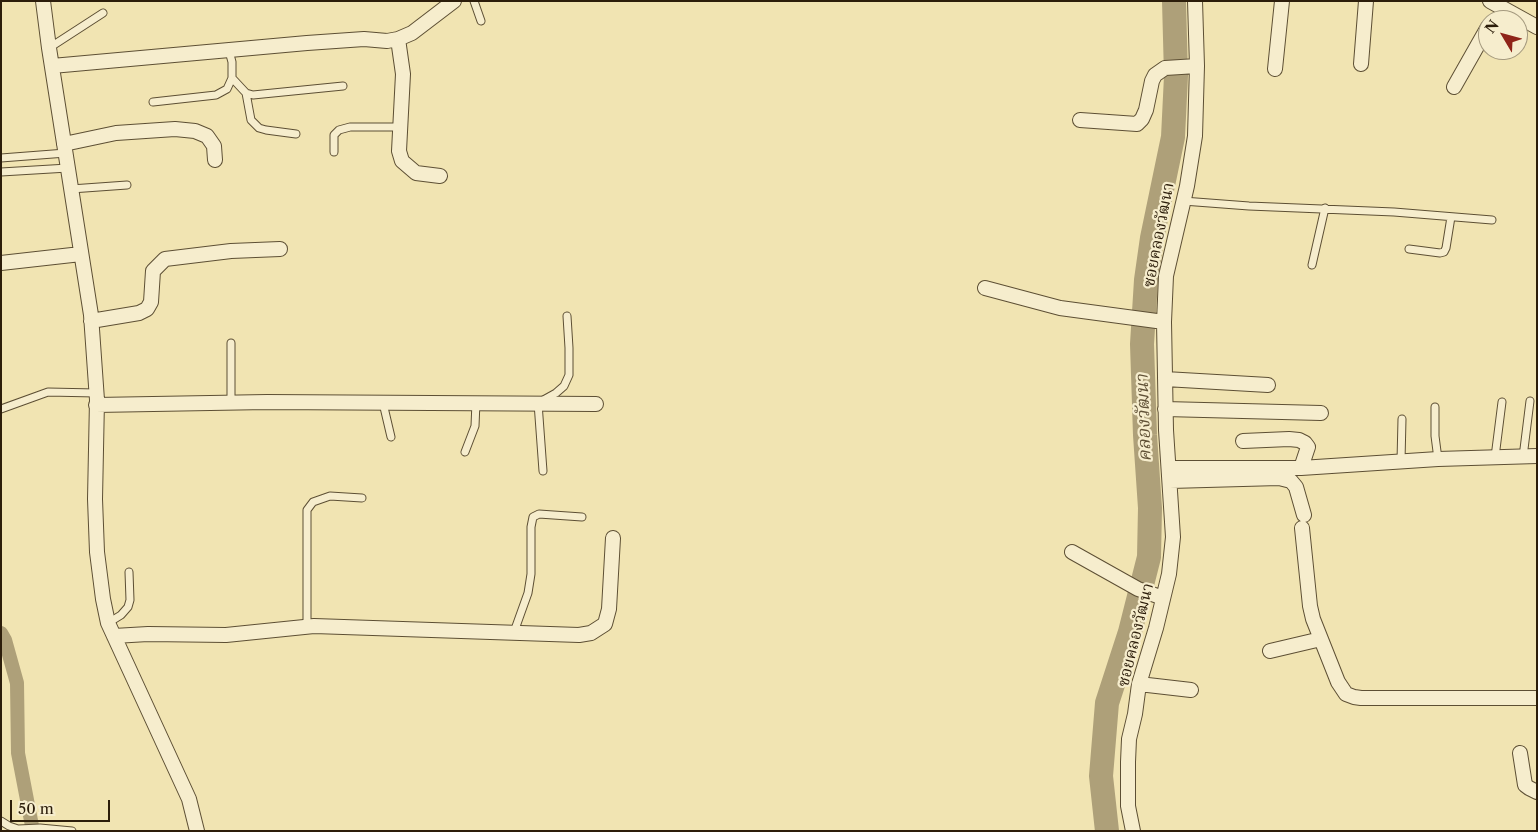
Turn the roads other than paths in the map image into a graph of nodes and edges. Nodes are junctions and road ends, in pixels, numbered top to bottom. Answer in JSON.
{"nodes":[{"id":1,"x":43,"y":1,"type":"edge"},
{"id":2,"x":454,"y":1,"type":"edge"},
{"id":3,"x":474,"y":1,"type":"edge"},
{"id":4,"x":1194,"y":1,"type":"edge"},
{"id":5,"x":1282,"y":1,"type":"edge"},
{"id":6,"x":1366,"y":1,"type":"edge"},
{"id":7,"x":1495,"y":4,"type":"edge"},
{"id":8,"x":103,"y":13,"type":"dead end"},
{"id":9,"x":480,"y":21,"type":"dead end"},
{"id":10,"x":1537,"y":27,"type":"edge"},
{"id":11,"x":398,"y":39,"type":"junction"},
{"id":12,"x":1478,"y":45,"type":"edge"},
{"id":13,"x":49,"y":48,"type":"junction"},
{"id":14,"x":229,"y":51,"type":"junction"},
{"id":15,"x":1361,"y":64,"type":"dead end"},
{"id":16,"x":52,"y":66,"type":"junction"},
{"id":17,"x":1190,"y":67,"type":"junction"},
{"id":18,"x":1275,"y":69,"type":"dead end"},
{"id":19,"x":232,"y":78,"type":"junction"},
{"id":20,"x":344,"y":86,"type":"dead end"},
{"id":21,"x":1454,"y":87,"type":"dead end"},
{"id":22,"x":246,"y":93,"type":"junction"},
{"id":23,"x":153,"y":102,"type":"dead end"},
{"id":24,"x":1080,"y":120,"type":"dead end"},
{"id":25,"x":399,"y":126,"type":"junction"},
{"id":26,"x":296,"y":134,"type":"dead end"},
{"id":27,"x":65,"y":148,"type":"junction"},
{"id":28,"x":334,"y":152,"type":"dead end"},
{"id":29,"x":1,"y":158,"type":"edge"},
{"id":30,"x":215,"y":160,"type":"dead end"},
{"id":31,"x":68,"y":168,"type":"junction"},
{"id":32,"x":1,"y":172,"type":"edge"},
{"id":33,"x":440,"y":176,"type":"dead end"},
{"id":34,"x":127,"y":185,"type":"dead end"},
{"id":35,"x":71,"y":189,"type":"junction"},
{"id":36,"x":1183,"y":201,"type":"junction"},
{"id":37,"x":1325,"y":208,"type":"junction"},
{"id":38,"x":1451,"y":217,"type":"junction"},
{"id":39,"x":1492,"y":220,"type":"dead end"},
{"id":40,"x":280,"y":249,"type":"dead end"},
{"id":41,"x":1410,"y":249,"type":"dead end"},
{"id":42,"x":81,"y":254,"type":"junction"},
{"id":43,"x":1,"y":262,"type":"edge"},
{"id":44,"x":1312,"y":265,"type":"dead end"},
{"id":45,"x":984,"y":288,"type":"dead end"},
{"id":46,"x":567,"y":316,"type":"dead end"},
{"id":47,"x":91,"y":321,"type":"junction"},
{"id":48,"x":1158,"y":321,"type":"junction"},
{"id":49,"x":231,"y":343,"type":"dead end"},
{"id":50,"x":1165,"y":379,"type":"junction"},
{"id":51,"x":1268,"y":385,"type":"dead end"},
{"id":52,"x":96,"y":399,"type":"junction"},
{"id":53,"x":1530,"y":401,"type":"dead end"},
{"id":54,"x":230,"y":402,"type":"junction"},
{"id":55,"x":383,"y":402,"type":"junction"},
{"id":56,"x":476,"y":402,"type":"junction"},
{"id":57,"x":1502,"y":402,"type":"dead end"},
{"id":58,"x":538,"y":403,"type":"junction"},
{"id":59,"x":596,"y":404,"type":"dead end"},
{"id":60,"x":1435,"y":407,"type":"dead end"},
{"id":61,"x":1,"y":409,"type":"edge"},
{"id":62,"x":1165,"y":409,"type":"junction"},
{"id":63,"x":1321,"y":413,"type":"dead end"},
{"id":64,"x":1402,"y":419,"type":"dead end"},
{"id":65,"x":391,"y":438,"type":"dead end"},
{"id":66,"x":1243,"y":441,"type":"dead end"},
{"id":67,"x":466,"y":452,"type":"dead end"},
{"id":68,"x":1530,"y":456,"type":"edge"},
{"id":69,"x":1495,"y":457,"type":"junction"},
{"id":70,"x":1438,"y":459,"type":"junction"},
{"id":71,"x":1401,"y":462,"type":"junction"},
{"id":72,"x":1301,"y":468,"type":"junction"},
{"id":73,"x":543,"y":471,"type":"dead end"},
{"id":74,"x":1169,"y":475,"type":"junction"},
{"id":75,"x":362,"y":498,"type":"dead end"},
{"id":76,"x":582,"y":517,"type":"dead end"},
{"id":77,"x":613,"y":538,"type":"dead end"},
{"id":78,"x":1072,"y":552,"type":"dead end"},
{"id":79,"x":130,"y":572,"type":"dead end"},
{"id":80,"x":1160,"y":597,"type":"junction"},
{"id":81,"x":307,"y":627,"type":"junction"},
{"id":82,"x":111,"y":630,"type":"junction"},
{"id":83,"x":514,"y":632,"type":"junction"},
{"id":84,"x":1321,"y":639,"type":"junction"},
{"id":85,"x":1270,"y":651,"type":"dead end"},
{"id":86,"x":1139,"y":684,"type":"junction"},
{"id":87,"x":1191,"y":690,"type":"dead end"},
{"id":88,"x":1537,"y":698,"type":"edge"},
{"id":89,"x":1520,"y":753,"type":"dead end"},
{"id":90,"x":1537,"y":792,"type":"edge"},
{"id":91,"x":1,"y":821,"type":"edge"},
{"id":92,"x":72,"y":831,"type":"edge"},
{"id":93,"x":197,"y":831,"type":"edge"},
{"id":94,"x":1133,"y":831,"type":"edge"}],
"edges":[{"from":1,"to":13,"type":"street"},
{"from":2,"to":11,"type":"street"},
{"from":3,"to":9,"type":"lane"},
{"from":4,"to":17,"type":"street","name":"ซอยคลองวัฒนา"},
{"from":5,"to":18,"type":"street"},
{"from":6,"to":15,"type":"street"},
{"from":7,"to":10,"type":"street"},
{"from":8,"to":13,"type":"lane"},
{"from":11,"to":14,"type":"street"},
{"from":11,"to":25,"type":"street"},
{"from":12,"to":21,"type":"street"},
{"from":13,"to":16,"type":"street"},
{"from":14,"to":16,"type":"street"},
{"from":14,"to":19,"type":"lane"},
{"from":16,"to":27,"type":"street"},
{"from":17,"to":24,"type":"street"},
{"from":17,"to":36,"type":"street","name":"ซอยคลองวัฒนา"},
{"from":19,"to":22,"type":"lane"},
{"from":19,"to":23,"type":"lane"},
{"from":20,"to":22,"type":"lane"},
{"from":22,"to":26,"type":"lane"},
{"from":25,"to":28,"type":"lane"},
{"from":25,"to":33,"type":"street"},
{"from":27,"to":29,"type":"lane"},
{"from":27,"to":30,"type":"street"},
{"from":27,"to":31,"type":"street"},
{"from":31,"to":32,"type":"lane"},
{"from":31,"to":35,"type":"street"},
{"from":34,"to":35,"type":"lane"},
{"from":35,"to":42,"type":"street"},
{"from":36,"to":37,"type":"lane"},
{"from":36,"to":48,"type":"street","name":"ซอยคลองวัฒนา"},
{"from":37,"to":38,"type":"lane"},
{"from":37,"to":44,"type":"lane"},
{"from":38,"to":39,"type":"lane"},
{"from":38,"to":41,"type":"lane"},
{"from":40,"to":47,"type":"street"},
{"from":42,"to":43,"type":"street"},
{"from":42,"to":47,"type":"street"},
{"from":45,"to":48,"type":"street"},
{"from":46,"to":58,"type":"lane"},
{"from":47,"to":52,"type":"street"},
{"from":48,"to":50,"type":"street","name":"ซอยคลองวัฒนา"},
{"from":49,"to":54,"type":"lane"},
{"from":50,"to":51,"type":"street"},
{"from":50,"to":62,"type":"street","name":"ซอยคลองวัฒนา"},
{"from":52,"to":54,"type":"street"},
{"from":52,"to":61,"type":"lane"},
{"from":52,"to":82,"type":"street"},
{"from":53,"to":68,"type":"lane"},
{"from":54,"to":55,"type":"street"},
{"from":55,"to":56,"type":"street"},
{"from":55,"to":65,"type":"lane"},
{"from":56,"to":58,"type":"street"},
{"from":56,"to":67,"type":"lane"},
{"from":57,"to":69,"type":"lane"},
{"from":58,"to":59,"type":"street"},
{"from":58,"to":73,"type":"lane"},
{"from":60,"to":70,"type":"lane"},
{"from":62,"to":63,"type":"street"},
{"from":62,"to":74,"type":"street","name":"ซอยคลองวัฒนา"},
{"from":64,"to":71,"type":"lane"},
{"from":66,"to":72,"type":"street"},
{"from":68,"to":69,"type":"street"},
{"from":69,"to":70,"type":"street"},
{"from":70,"to":71,"type":"street"},
{"from":71,"to":72,"type":"street"},
{"from":72,"to":74,"type":"street"},
{"from":74,"to":80,"type":"street","name":"ซอยคลองวัฒนา"},
{"from":74,"to":84,"type":"street"},
{"from":75,"to":81,"type":"lane"},
{"from":76,"to":83,"type":"lane"},
{"from":77,"to":83,"type":"street"},
{"from":78,"to":80,"type":"street"},
{"from":79,"to":82,"type":"lane"},
{"from":80,"to":86,"type":"street","name":"ซอยคลองวัฒนา"},
{"from":81,"to":82,"type":"street"},
{"from":81,"to":83,"type":"street"},
{"from":82,"to":93,"type":"street"},
{"from":84,"to":85,"type":"street"},
{"from":84,"to":88,"type":"street"},
{"from":86,"to":87,"type":"street"},
{"from":86,"to":94,"type":"street","name":"ซอยคลองวัฒนา"},
{"from":89,"to":90,"type":"street"},
{"from":91,"to":92,"type":"lane"}]}
